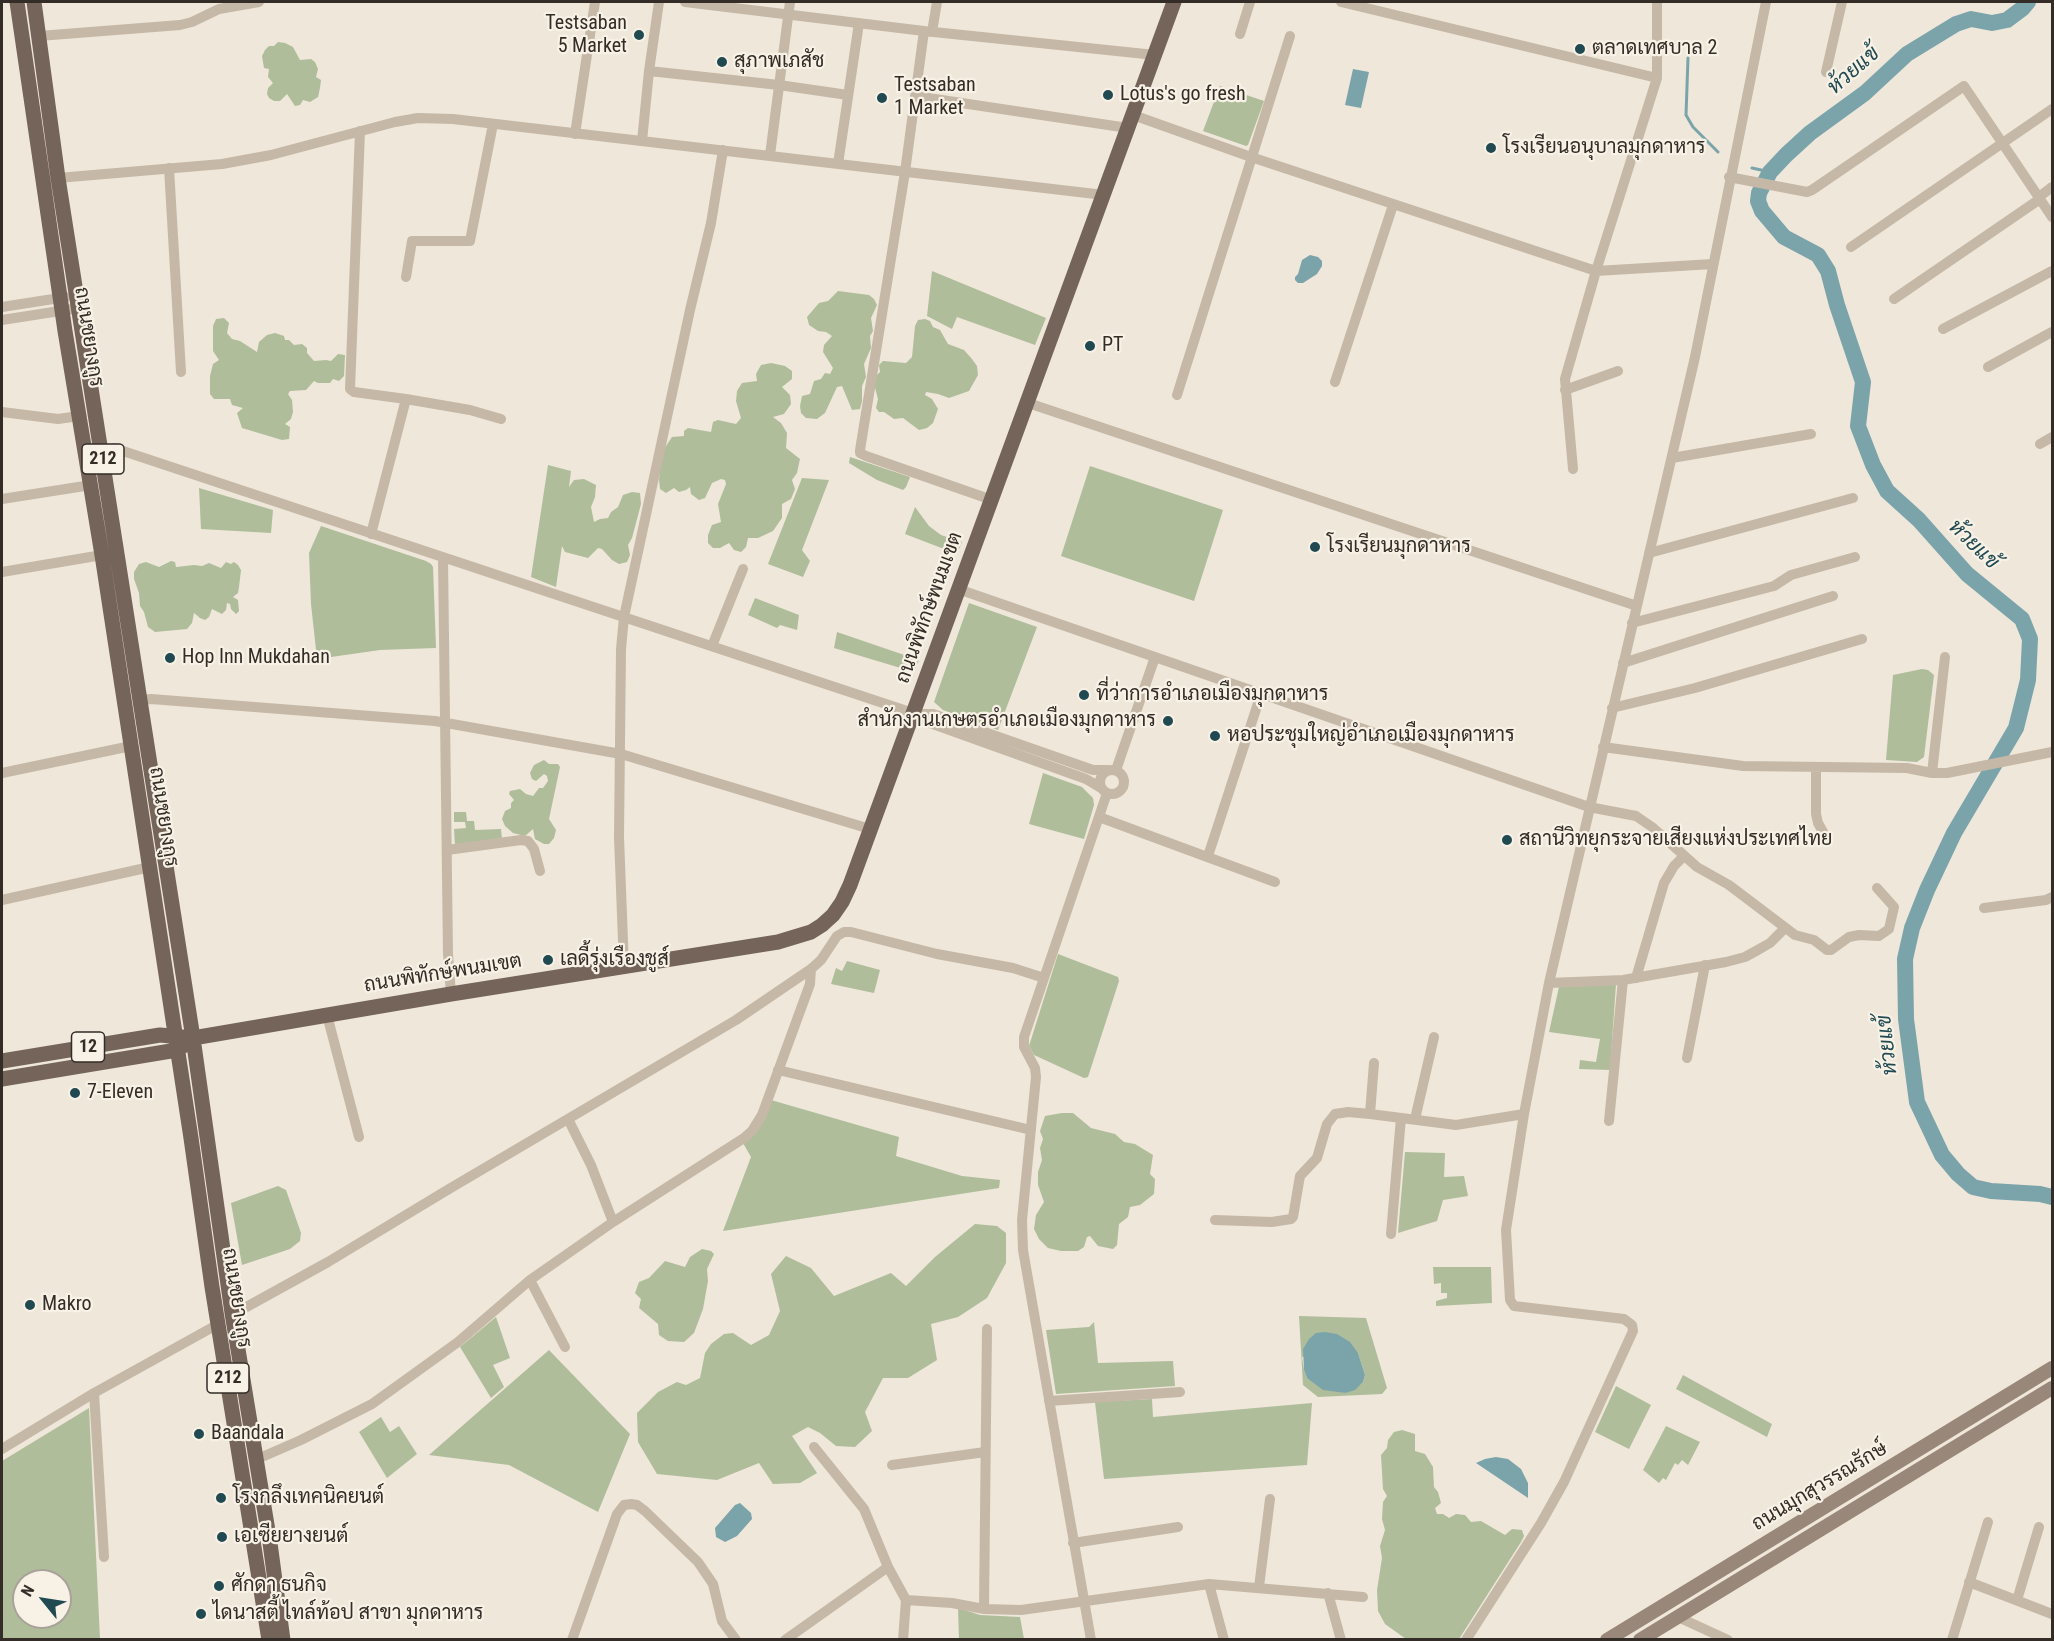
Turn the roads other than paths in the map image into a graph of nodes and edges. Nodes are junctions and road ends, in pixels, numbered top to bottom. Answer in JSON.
{"nodes":[{"id":1,"x":17,"y":2,"type":"edge"},
{"id":2,"x":34,"y":2,"type":"edge"},
{"id":3,"x":259,"y":2,"type":"edge"},
{"id":4,"x":595,"y":2,"type":"edge"},
{"id":5,"x":659,"y":2,"type":"edge"},
{"id":6,"x":685,"y":2,"type":"edge"},
{"id":7,"x":790,"y":2,"type":"edge"},
{"id":8,"x":937,"y":2,"type":"edge"},
{"id":9,"x":1174,"y":2,"type":"edge"},
{"id":10,"x":1250,"y":2,"type":"edge"},
{"id":11,"x":1341,"y":2,"type":"edge"},
{"id":12,"x":1657,"y":2,"type":"edge"},
{"id":13,"x":1766,"y":2,"type":"edge"},
{"id":14,"x":1842,"y":2,"type":"edge"},
{"id":15,"x":788,"y":13,"type":"junction"},
{"id":16,"x":859,"y":23,"type":"junction"},
{"id":17,"x":928,"y":31,"type":"junction"},
{"id":18,"x":1239,"y":34,"type":"dead end"},
{"id":19,"x":39,"y":36,"type":"junction"},
{"id":20,"x":1290,"y":36,"type":"dead end"},
{"id":21,"x":1155,"y":55,"type":"junction"},
{"id":22,"x":649,"y":71,"type":"junction"},
{"id":23,"x":1826,"y":72,"type":"dead end"},
{"id":24,"x":1657,"y":78,"type":"junction"},
{"id":25,"x":779,"y":85,"type":"junction"},
{"id":26,"x":848,"y":95,"type":"junction"},
{"id":27,"x":915,"y":96,"type":"junction"},
{"id":28,"x":2052,"y":109,"type":"edge"},
{"id":29,"x":1130,"y":121,"type":"junction"},
{"id":30,"x":493,"y":124,"type":"junction"},
{"id":31,"x":360,"y":131,"type":"junction"},
{"id":32,"x":575,"y":134,"type":"junction"},
{"id":33,"x":642,"y":141,"type":"junction"},
{"id":34,"x":2002,"y":144,"type":"junction"},
{"id":35,"x":723,"y":150,"type":"junction"},
{"id":36,"x":770,"y":155,"type":"junction"},
{"id":37,"x":1251,"y":157,"type":"junction"},
{"id":38,"x":838,"y":164,"type":"junction"},
{"id":39,"x":169,"y":168,"type":"junction"},
{"id":40,"x":905,"y":172,"type":"junction"},
{"id":41,"x":58,"y":178,"type":"junction"},
{"id":42,"x":1735,"y":178,"type":"junction"},
{"id":43,"x":2052,"y":187,"type":"edge"},
{"id":44,"x":1104,"y":195,"type":"junction"},
{"id":45,"x":2039,"y":198,"type":"junction"},
{"id":46,"x":1393,"y":205,"type":"junction"},
{"id":47,"x":2052,"y":217,"type":"edge"},
{"id":48,"x":1851,"y":247,"type":"dead end"},
{"id":49,"x":1713,"y":264,"type":"junction"},
{"id":50,"x":1596,"y":271,"type":"junction"},
{"id":51,"x":2052,"y":271,"type":"edge"},
{"id":52,"x":406,"y":277,"type":"dead end"},
{"id":53,"x":1894,"y":299,"type":"dead end"},
{"id":54,"x":78,"y":302,"type":"junction"},
{"id":55,"x":61,"y":304,"type":"junction"},
{"id":56,"x":2,"y":307,"type":"edge"},
{"id":57,"x":2,"y":320,"type":"edge"},
{"id":58,"x":1944,"y":329,"type":"dead end"},
{"id":59,"x":2052,"y":332,"type":"edge"},
{"id":60,"x":1988,"y":367,"type":"dead end"},
{"id":61,"x":1618,"y":371,"type":"dead end"},
{"id":62,"x":181,"y":372,"type":"dead end"},
{"id":63,"x":1335,"y":382,"type":"dead end"},
{"id":64,"x":1565,"y":390,"type":"junction"},
{"id":65,"x":1177,"y":395,"type":"dead end"},
{"id":66,"x":406,"y":399,"type":"junction"},
{"id":67,"x":1028,"y":404,"type":"junction"},
{"id":68,"x":2,"y":412,"type":"edge"},
{"id":69,"x":80,"y":416,"type":"junction"},
{"id":70,"x":501,"y":419,"type":"dead end"},
{"id":71,"x":1811,"y":434,"type":"dead end"},
{"id":72,"x":2052,"y":436,"type":"edge"},
{"id":73,"x":2040,"y":444,"type":"dead end"},
{"id":74,"x":102,"y":451,"type":"junction"},
{"id":75,"x":1671,"y":458,"type":"junction"},
{"id":76,"x":1573,"y":469,"type":"dead end"},
{"id":77,"x":91,"y":485,"type":"junction"},
{"id":78,"x":1853,"y":498,"type":"dead end"},
{"id":79,"x":2,"y":499,"type":"edge"},
{"id":80,"x":992,"y":500,"type":"junction"},
{"id":81,"x":371,"y":534,"type":"junction"},
{"id":82,"x":1649,"y":554,"type":"junction"},
{"id":83,"x":102,"y":555,"type":"junction"},
{"id":84,"x":1855,"y":557,"type":"dead end"},
{"id":85,"x":443,"y":558,"type":"junction"},
{"id":86,"x":743,"y":569,"type":"dead end"},
{"id":87,"x":2,"y":572,"type":"edge"},
{"id":88,"x":958,"y":590,"type":"junction"},
{"id":89,"x":1833,"y":597,"type":"dead end"},
{"id":90,"x":1637,"y":606,"type":"junction"},
{"id":91,"x":624,"y":617,"type":"junction"},
{"id":92,"x":1632,"y":623,"type":"junction"},
{"id":93,"x":1862,"y":639,"type":"dead end"},
{"id":94,"x":712,"y":646,"type":"junction"},
{"id":95,"x":1155,"y":657,"type":"junction"},
{"id":96,"x":1945,"y":657,"type":"dead end"},
{"id":97,"x":1623,"y":663,"type":"junction"},
{"id":98,"x":1261,"y":694,"type":"junction"},
{"id":99,"x":140,"y":700,"type":"junction"},
{"id":100,"x":1612,"y":708,"type":"junction"},
{"id":101,"x":913,"y":713,"type":"junction"},
{"id":102,"x":445,"y":723,"type":"junction"},
{"id":103,"x":131,"y":746,"type":"junction"},
{"id":104,"x":1603,"y":747,"type":"junction"},
{"id":105,"x":2049,"y":752,"type":"edge"},
{"id":106,"x":621,"y":754,"type":"junction"},
{"id":107,"x":1816,"y":767,"type":"junction"},
{"id":108,"x":1112,"y":770,"type":"junction"},
{"id":109,"x":2,"y":773,"type":"edge"},
{"id":110,"x":1932,"y":773,"type":"junction"},
{"id":111,"x":1104,"y":791,"type":"junction"},
{"id":112,"x":1589,"y":807,"type":"junction"},
{"id":113,"x":1099,"y":817,"type":"junction"},
{"id":114,"x":870,"y":829,"type":"junction"},
{"id":115,"x":1823,"y":832,"type":"dead end"},
{"id":116,"x":447,"y":850,"type":"junction"},
{"id":117,"x":1208,"y":856,"type":"junction"},
{"id":118,"x":1683,"y":857,"type":"junction"},
{"id":119,"x":150,"y":867,"type":"junction"},
{"id":120,"x":540,"y":871,"type":"dead end"},
{"id":121,"x":1275,"y":882,"type":"dead end"},
{"id":122,"x":1877,"y":888,"type":"dead end"},
{"id":123,"x":2052,"y":897,"type":"edge"},
{"id":124,"x":2,"y":900,"type":"edge"},
{"id":125,"x":1984,"y":908,"type":"dead end"},
{"id":126,"x":1785,"y":928,"type":"junction"},
{"id":127,"x":1705,"y":965,"type":"junction"},
{"id":128,"x":624,"y":967,"type":"junction"},
{"id":129,"x":811,"y":969,"type":"junction"},
{"id":130,"x":1044,"y":978,"type":"junction"},
{"id":131,"x":1636,"y":978,"type":"junction"},
{"id":132,"x":1623,"y":980,"type":"junction"},
{"id":133,"x":1549,"y":983,"type":"junction"},
{"id":134,"x":451,"y":994,"type":"junction"},
{"id":135,"x":327,"y":1015,"type":"junction"},
{"id":136,"x":1434,"y":1037,"type":"dead end"},
{"id":137,"x":193,"y":1038,"type":"junction"},
{"id":138,"x":176,"y":1043,"type":"junction"},
{"id":139,"x":1687,"y":1058,"type":"dead end"},
{"id":140,"x":2,"y":1061,"type":"edge"},
{"id":141,"x":1374,"y":1064,"type":"dead end"},
{"id":142,"x":778,"y":1070,"type":"junction"},
{"id":143,"x":2,"y":1079,"type":"edge"},
{"id":144,"x":1370,"y":1114,"type":"junction"},
{"id":145,"x":1524,"y":1114,"type":"junction"},
{"id":146,"x":1401,"y":1118,"type":"junction"},
{"id":147,"x":568,"y":1119,"type":"junction"},
{"id":148,"x":1415,"y":1119,"type":"junction"},
{"id":149,"x":1609,"y":1121,"type":"dead end"},
{"id":150,"x":1031,"y":1130,"type":"junction"},
{"id":151,"x":358,"y":1137,"type":"dead end"},
{"id":152,"x":1215,"y":1220,"type":"dead end"},
{"id":153,"x":613,"y":1222,"type":"junction"},
{"id":154,"x":1391,"y":1234,"type":"dead end"},
{"id":155,"x":530,"y":1280,"type":"junction"},
{"id":156,"x":232,"y":1313,"type":"junction"},
{"id":157,"x":219,"y":1325,"type":"junction"},
{"id":158,"x":987,"y":1329,"type":"dead end"},
{"id":159,"x":565,"y":1347,"type":"dead end"},
{"id":160,"x":2052,"y":1368,"type":"edge"},
{"id":161,"x":1180,"y":1392,"type":"dead end"},
{"id":162,"x":2050,"y":1392,"type":"edge"},
{"id":163,"x":94,"y":1393,"type":"junction"},
{"id":164,"x":1049,"y":1401,"type":"junction"},
{"id":165,"x":814,"y":1447,"type":"dead end"},
{"id":166,"x":2,"y":1449,"type":"edge"},
{"id":167,"x":985,"y":1452,"type":"junction"},
{"id":168,"x":255,"y":1458,"type":"junction"},
{"id":169,"x":892,"y":1465,"type":"dead end"},
{"id":170,"x":1270,"y":1499,"type":"dead end"},
{"id":171,"x":1988,"y":1522,"type":"dead end"},
{"id":172,"x":1178,"y":1527,"type":"dead end"},
{"id":173,"x":2039,"y":1527,"type":"dead end"},
{"id":174,"x":1073,"y":1543,"type":"junction"},
{"id":175,"x":262,"y":1545,"type":"junction"},
{"id":176,"x":104,"y":1557,"type":"dead end"},
{"id":177,"x":888,"y":1567,"type":"junction"},
{"id":178,"x":1969,"y":1582,"type":"junction"},
{"id":179,"x":1209,"y":1584,"type":"junction"},
{"id":180,"x":1259,"y":1587,"type":"junction"},
{"id":181,"x":1328,"y":1593,"type":"junction"},
{"id":182,"x":1363,"y":1597,"type":"dead end"},
{"id":183,"x":906,"y":1600,"type":"junction"},
{"id":184,"x":1083,"y":1600,"type":"junction"},
{"id":185,"x":2017,"y":1600,"type":"junction"},
{"id":186,"x":984,"y":1609,"type":"junction"},
{"id":187,"x":2052,"y":1614,"type":"edge"},
{"id":188,"x":1677,"y":1617,"type":"junction"},
{"id":189,"x":1640,"y":1619,"type":"junction"},
{"id":190,"x":1644,"y":1637,"type":"edge"},
{"id":191,"x":269,"y":1640,"type":"edge"},
{"id":192,"x":283,"y":1640,"type":"edge"},
{"id":193,"x":572,"y":1640,"type":"edge"},
{"id":194,"x":736,"y":1640,"type":"edge"},
{"id":195,"x":785,"y":1640,"type":"edge"},
{"id":196,"x":903,"y":1640,"type":"edge"},
{"id":197,"x":1091,"y":1640,"type":"edge"},
{"id":198,"x":1224,"y":1640,"type":"edge"},
{"id":199,"x":1341,"y":1640,"type":"edge"},
{"id":200,"x":1466,"y":1640,"type":"edge"},
{"id":201,"x":1607,"y":1640,"type":"edge"},
{"id":202,"x":1728,"y":1640,"type":"edge"},
{"id":203,"x":1952,"y":1640,"type":"edge"}],
"edges":[{"from":1,"to":55,"type":"main road","name":"ถนนชยางกูร","number":"212"},
{"from":2,"to":19,"type":"main road","name":"ถนนชยางกูร","number":"212"},
{"from":3,"to":19,"type":"street"},
{"from":4,"to":32,"type":"street"},
{"from":5,"to":22,"type":"street"},
{"from":6,"to":15,"type":"street"},
{"from":7,"to":15,"type":"street"},
{"from":8,"to":17,"type":"street"},
{"from":9,"to":21,"type":"main road","name":"ถนนพิทักษ์พนมเขต"},
{"from":10,"to":18,"type":"street"},
{"from":11,"to":24,"type":"street"},
{"from":12,"to":24,"type":"street"},
{"from":13,"to":42,"type":"street"},
{"from":14,"to":23,"type":"street"},
{"from":15,"to":16,"type":"street"},
{"from":15,"to":25,"type":"street"},
{"from":16,"to":17,"type":"street"},
{"from":16,"to":26,"type":"street"},
{"from":17,"to":21,"type":"street"},
{"from":17,"to":27,"type":"street"},
{"from":19,"to":41,"type":"main road","name":"ถนนชยางกูร","number":"212"},
{"from":20,"to":37,"type":"street"},
{"from":21,"to":29,"type":"main road","name":"ถนนพิทักษ์พนมเขต"},
{"from":22,"to":25,"type":"street"},
{"from":22,"to":33,"type":"street"},
{"from":24,"to":50,"type":"street"},
{"from":25,"to":26,"type":"street"},
{"from":25,"to":36,"type":"street"},
{"from":26,"to":38,"type":"street"},
{"from":27,"to":29,"type":"street"},
{"from":27,"to":40,"type":"street"},
{"from":28,"to":34,"type":"street"},
{"from":29,"to":37,"type":"street"},
{"from":29,"to":44,"type":"main road","name":"ถนนพิทักษ์พนมเขต"},
{"from":30,"to":31,"type":"street"},
{"from":30,"to":32,"type":"street"},
{"from":30,"to":52,"type":"street"},
{"from":31,"to":39,"type":"street"},
{"from":31,"to":66,"type":"street"},
{"from":32,"to":33,"type":"street"},
{"from":33,"to":35,"type":"street"},
{"from":34,"to":42,"type":"street"},
{"from":34,"to":45,"type":"street"},
{"from":34,"to":48,"type":"street"},
{"from":35,"to":36,"type":"street"},
{"from":35,"to":91,"type":"street"},
{"from":36,"to":38,"type":"street"},
{"from":37,"to":46,"type":"street"},
{"from":37,"to":65,"type":"street"},
{"from":38,"to":40,"type":"street"},
{"from":39,"to":41,"type":"street"},
{"from":39,"to":62,"type":"street"},
{"from":40,"to":44,"type":"street"},
{"from":40,"to":80,"type":"street"},
{"from":41,"to":54,"type":"main road","name":"ถนนชยางกูร","number":"212"},
{"from":42,"to":49,"type":"street"},
{"from":43,"to":45,"type":"street"},
{"from":44,"to":67,"type":"main road","name":"ถนนพิทักษ์พนมเขต"},
{"from":45,"to":47,"type":"street"},
{"from":45,"to":53,"type":"street"},
{"from":46,"to":50,"type":"street"},
{"from":46,"to":63,"type":"street"},
{"from":49,"to":50,"type":"street"},
{"from":49,"to":75,"type":"street"},
{"from":50,"to":64,"type":"street"},
{"from":51,"to":58,"type":"street"},
{"from":54,"to":55,"type":"street"},
{"from":54,"to":74,"type":"main road","name":"ถนนชยางกูร","number":"212"},
{"from":55,"to":56,"type":"street"},
{"from":55,"to":57,"type":"street"},
{"from":55,"to":69,"type":"main road","name":"ถนนชยางกูร","number":"212"},
{"from":59,"to":60,"type":"street"},
{"from":61,"to":64,"type":"street"},
{"from":64,"to":76,"type":"street"},
{"from":66,"to":70,"type":"street"},
{"from":66,"to":81,"type":"street"},
{"from":67,"to":80,"type":"main road","name":"ถนนพิทักษ์พนมเขต"},
{"from":67,"to":90,"type":"street"},
{"from":68,"to":69,"type":"street"},
{"from":69,"to":77,"type":"main road","name":"ถนนชยางกูร","number":"212"},
{"from":71,"to":75,"type":"street"},
{"from":72,"to":73,"type":"street"},
{"from":74,"to":81,"type":"street"},
{"from":74,"to":99,"type":"main road","name":"ถนนชยางกูร","number":"212"},
{"from":75,"to":82,"type":"street"},
{"from":77,"to":79,"type":"street"},
{"from":77,"to":83,"type":"main road","name":"ถนนชยางกูร","number":"212"},
{"from":78,"to":82,"type":"street"},
{"from":80,"to":88,"type":"main road","name":"ถนนพิทักษ์พนมเขต"},
{"from":81,"to":85,"type":"street"},
{"from":82,"to":90,"type":"street"},
{"from":83,"to":87,"type":"street"},
{"from":83,"to":103,"type":"main road","name":"ถนนชยางกูร","number":"212"},
{"from":84,"to":92,"type":"street"},
{"from":85,"to":91,"type":"street"},
{"from":85,"to":102,"type":"street"},
{"from":86,"to":94,"type":"street"},
{"from":88,"to":95,"type":"street"},
{"from":88,"to":101,"type":"main road","name":"ถนนพิทักษ์พนมเขต"},
{"from":89,"to":97,"type":"street"},
{"from":90,"to":92,"type":"street"},
{"from":91,"to":94,"type":"street"},
{"from":91,"to":106,"type":"street"},
{"from":92,"to":97,"type":"street"},
{"from":93,"to":100,"type":"street"},
{"from":94,"to":101,"type":"street"},
{"from":95,"to":98,"type":"street"},
{"from":95,"to":108,"type":"street"},
{"from":96,"to":110,"type":"street"},
{"from":97,"to":100,"type":"street"},
{"from":98,"to":112,"type":"street"},
{"from":98,"to":117,"type":"street"},
{"from":99,"to":102,"type":"street"},
{"from":99,"to":137,"type":"main road","name":"ถนนชยางกูร","number":"212"},
{"from":100,"to":104,"type":"street"},
{"from":101,"to":108,"type":"street"},
{"from":101,"to":111,"type":"street"},
{"from":101,"to":114,"type":"main road","name":"ถนนพิทักษ์พนมเขต"},
{"from":102,"to":106,"type":"street"},
{"from":102,"to":116,"type":"street"},
{"from":103,"to":109,"type":"street"},
{"from":103,"to":119,"type":"main road","name":"ถนนชยางกูร","number":"212"},
{"from":104,"to":107,"type":"street"},
{"from":104,"to":112,"type":"street"},
{"from":105,"to":110,"type":"street"},
{"from":106,"to":114,"type":"street"},
{"from":106,"to":128,"type":"street"},
{"from":107,"to":110,"type":"street"},
{"from":107,"to":115,"type":"street"},
{"from":108,"to":111,"type":"street"},
{"from":108,"to":111,"type":"street"},
{"from":111,"to":113,"type":"street"},
{"from":112,"to":118,"type":"street"},
{"from":112,"to":133,"type":"street"},
{"from":113,"to":117,"type":"street"},
{"from":113,"to":130,"type":"street"},
{"from":114,"to":128,"type":"main road","name":"ถนนพิทักษ์พนมเขต"},
{"from":116,"to":120,"type":"street"},
{"from":116,"to":134,"type":"street"},
{"from":117,"to":121,"type":"street"},
{"from":118,"to":126,"type":"street"},
{"from":118,"to":131,"type":"street"},
{"from":119,"to":124,"type":"street"},
{"from":119,"to":138,"type":"main road","name":"ถนนชยางกูร","number":"212"},
{"from":122,"to":126,"type":"street"},
{"from":123,"to":125,"type":"street"},
{"from":126,"to":127,"type":"street"},
{"from":127,"to":131,"type":"street"},
{"from":127,"to":139,"type":"street"},
{"from":128,"to":134,"type":"main road","name":"ถนนพิทักษ์พนมเขต"},
{"from":129,"to":130,"type":"street"},
{"from":129,"to":142,"type":"street"},
{"from":129,"to":147,"type":"street"},
{"from":130,"to":150,"type":"street"},
{"from":131,"to":132,"type":"street"},
{"from":132,"to":133,"type":"street"},
{"from":132,"to":149,"type":"street"},
{"from":133,"to":145,"type":"street"},
{"from":134,"to":135,"type":"main road","name":"ถนนพิทักษ์พนมเขต"},
{"from":135,"to":137,"type":"main road","name":"ถนนพิทักษ์พนมเขต"},
{"from":135,"to":151,"type":"street"},
{"from":136,"to":148,"type":"street"},
{"from":137,"to":138,"type":"main road"},
{"from":137,"to":156,"type":"main road","name":"ถนนชยางกูร","number":"212"},
{"from":138,"to":140,"type":"main road","number":"12"},
{"from":138,"to":143,"type":"main road","number":"12"},
{"from":138,"to":157,"type":"main road","name":"ถนนชยางกูร","number":"212"},
{"from":141,"to":144,"type":"street"},
{"from":142,"to":150,"type":"street"},
{"from":142,"to":153,"type":"street"},
{"from":144,"to":146,"type":"street"},
{"from":144,"to":152,"type":"street"},
{"from":145,"to":148,"type":"street"},
{"from":145,"to":200,"type":"street"},
{"from":146,"to":148,"type":"street"},
{"from":146,"to":154,"type":"street"},
{"from":147,"to":153,"type":"street"},
{"from":147,"to":156,"type":"street"},
{"from":150,"to":164,"type":"street"},
{"from":153,"to":155,"type":"street"},
{"from":155,"to":159,"type":"street"},
{"from":155,"to":168,"type":"street"},
{"from":156,"to":168,"type":"main road","name":"ถนนชยางกูร","number":"212"},
{"from":157,"to":163,"type":"street"},
{"from":157,"to":175,"type":"main road","name":"ถนนชยางกูร","number":"212"},
{"from":158,"to":167,"type":"street"},
{"from":160,"to":189,"type":"main road","name":"ถนนมุกสุวรรณรักษ์"},
{"from":161,"to":164,"type":"street"},
{"from":162,"to":188,"type":"main road","name":"ถนนมุกสุวรรณรักษ์"},
{"from":163,"to":166,"type":"street"},
{"from":163,"to":176,"type":"street"},
{"from":164,"to":174,"type":"street"},
{"from":165,"to":177,"type":"street"},
{"from":167,"to":169,"type":"street"},
{"from":167,"to":186,"type":"street"},
{"from":168,"to":175,"type":"main road","name":"ถนนชยางกูร","number":"212"},
{"from":170,"to":180,"type":"street"},
{"from":171,"to":178,"type":"street"},
{"from":172,"to":174,"type":"street"},
{"from":173,"to":185,"type":"street"},
{"from":174,"to":184,"type":"street"},
{"from":175,"to":191,"type":"main road","name":"ถนนชยางกูร","number":"212"},
{"from":175,"to":192,"type":"main road","name":"ถนนชยางกูร","number":"212"},
{"from":177,"to":183,"type":"street"},
{"from":177,"to":195,"type":"street"},
{"from":178,"to":185,"type":"street"},
{"from":178,"to":203,"type":"street"},
{"from":179,"to":180,"type":"street"},
{"from":179,"to":184,"type":"street"},
{"from":179,"to":198,"type":"street"},
{"from":180,"to":181,"type":"street"},
{"from":181,"to":182,"type":"street"},
{"from":181,"to":199,"type":"street"},
{"from":183,"to":186,"type":"street"},
{"from":183,"to":196,"type":"street"},
{"from":184,"to":186,"type":"street"},
{"from":184,"to":197,"type":"street"},
{"from":185,"to":187,"type":"street"},
{"from":188,"to":190,"type":"main road","name":"ถนนมุกสุวรรณรักษ์"},
{"from":188,"to":202,"type":"street"},
{"from":189,"to":190,"type":"main road"},
{"from":189,"to":201,"type":"main road","name":"ถนนมุกสุวรรณรักษ์"},
{"from":193,"to":194,"type":"street"}]}
